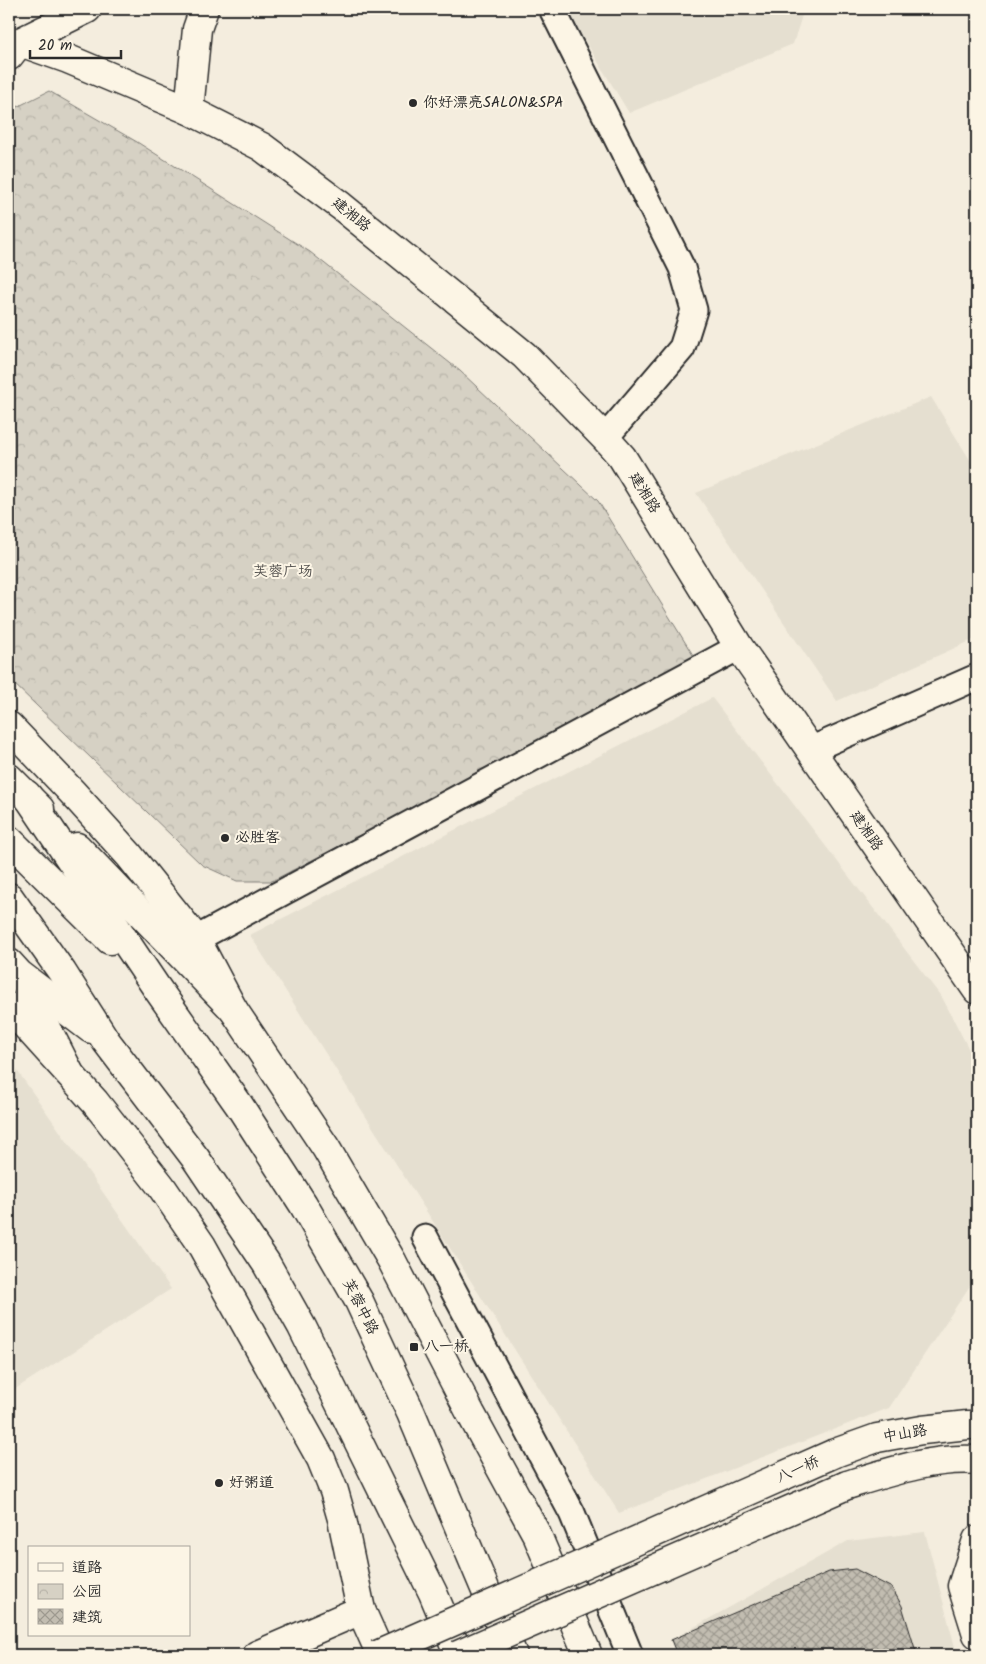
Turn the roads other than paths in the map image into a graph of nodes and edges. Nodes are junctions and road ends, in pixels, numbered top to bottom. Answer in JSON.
{"nodes":[{"id":1,"x":86,"y":9,"type":"edge"},
{"id":2,"x":204,"y":9,"type":"edge"},
{"id":3,"x":552,"y":9,"type":"edge"},
{"id":4,"x":12,"y":47,"type":"edge"},
{"id":5,"x":189,"y":110,"type":"junction"},
{"id":6,"x":605,"y":438,"type":"junction"},
{"id":7,"x":739,"y":647,"type":"junction"},
{"id":8,"x":977,"y":677,"type":"edge"},
{"id":9,"x":9,"y":726,"type":"edge"},
{"id":10,"x":810,"y":750,"type":"junction"},
{"id":11,"x":18,"y":787,"type":"edge"},
{"id":12,"x":9,"y":840,"type":"edge"},
{"id":13,"x":9,"y":897,"type":"edge"},
{"id":14,"x":196,"y":939,"type":"junction"},
{"id":15,"x":14,"y":968,"type":"edge"},
{"id":16,"x":156,"y":988,"type":"junction"},
{"id":17,"x":977,"y":990,"type":"edge"},
{"id":18,"x":9,"y":1007,"type":"edge"},
{"id":19,"x":233,"y":1009,"type":"junction"},
{"id":20,"x":106,"y":1040,"type":"junction"},
{"id":21,"x":69,"y":1072,"type":"junction"},
{"id":22,"x":425,"y":1237,"type":"dead end"},
{"id":23,"x":977,"y":1425,"type":"edge"},
{"id":24,"x":835,"y":1453,"type":"joint"},
{"id":25,"x":977,"y":1460,"type":"edge"},
{"id":26,"x":977,"y":1540,"type":"edge"},
{"id":27,"x":361,"y":1610,"type":"junction"},
{"id":28,"x":977,"y":1634,"type":"edge"},
{"id":29,"x":257,"y":1655,"type":"edge"},
{"id":30,"x":377,"y":1655,"type":"edge"},
{"id":31,"x":381,"y":1655,"type":"edge"},
{"id":32,"x":458,"y":1655,"type":"edge"},
{"id":33,"x":513,"y":1655,"type":"edge"},
{"id":34,"x":588,"y":1655,"type":"edge"},
{"id":35,"x":630,"y":1655,"type":"edge"}],
"edges":[{"from":1,"to":4,"type":"street"},
{"from":2,"to":5,"type":"street"},
{"from":3,"to":6,"type":"street"},
{"from":4,"to":5,"type":"street","name":"建湘路"},
{"from":5,"to":6,"type":"street","name":"建湘路"},
{"from":6,"to":7,"type":"street","name":"建湘路"},
{"from":7,"to":10,"type":"street","name":"建湘路"},
{"from":7,"to":14,"type":"street"},
{"from":8,"to":10,"type":"street"},
{"from":9,"to":14,"type":"street"},
{"from":10,"to":17,"type":"street","name":"建湘路"},
{"from":11,"to":16,"type":"street"},
{"from":11,"to":19,"type":"street"},
{"from":12,"to":16,"type":"street"},
{"from":13,"to":20,"type":"street"},
{"from":14,"to":19,"type":"street"},
{"from":15,"to":20,"type":"street"},
{"from":15,"to":21,"type":"street"},
{"from":16,"to":33,"type":"street","name":"芙蓉中路"},
{"from":18,"to":21,"type":"street"},
{"from":19,"to":34,"type":"street"},
{"from":20,"to":32,"type":"street"},
{"from":21,"to":27,"type":"street"},
{"from":22,"to":35,"type":"street"},
{"from":23,"to":24,"type":"street","name":"中山路"},
{"from":24,"to":30,"type":"street","name":"八一桥","bridge":true},
{"from":25,"to":32,"type":"street","bridge":true},
{"from":26,"to":28,"type":"street"},
{"from":27,"to":29,"type":"street"},
{"from":27,"to":31,"type":"street"}]}
